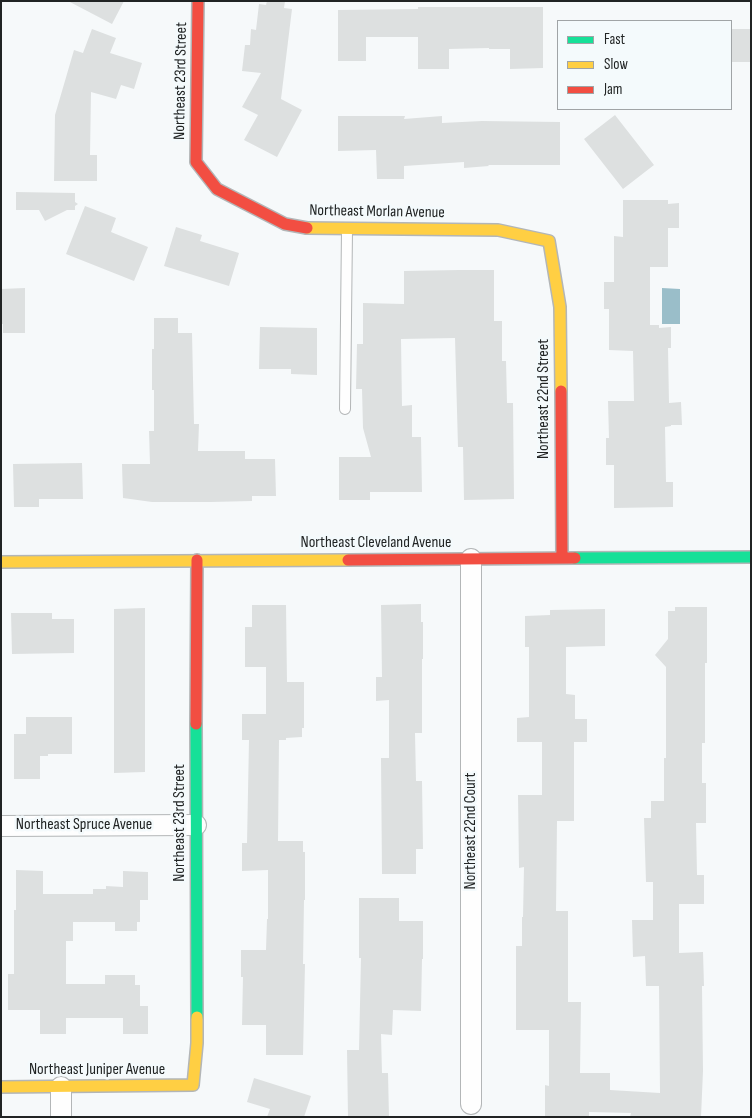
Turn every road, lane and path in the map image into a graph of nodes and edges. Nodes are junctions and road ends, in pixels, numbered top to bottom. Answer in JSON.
{"nodes":[{"id":1,"x":198,"y":1,"type":"edge"},
{"id":2,"x":196,"y":162,"type":"joint"},
{"id":3,"x":347,"y":229,"type":"junction"},
{"id":4,"x":549,"y":241,"type":"joint"},
{"id":5,"x":345,"y":409,"type":"dead end"},
{"id":6,"x":751,"y":557,"type":"edge"},
{"id":7,"x":562,"y":558,"type":"junction"},
{"id":8,"x":471,"y":559,"type":"junction"},
{"id":9,"x":197,"y":560,"type":"junction"},
{"id":10,"x":1,"y":562,"type":"edge"},
{"id":11,"x":196,"y":825,"type":"junction"},
{"id":12,"x":1,"y":826,"type":"edge"},
{"id":13,"x":193,"y":1085,"type":"joint"},
{"id":14,"x":1,"y":1087,"type":"edge"},
{"id":15,"x":61,"y":1087,"type":"junction"},
{"id":16,"x":471,"y":1104,"type":"dead end"},
{"id":17,"x":61,"y":1117,"type":"edge"}],
"edges":[{"from":1,"to":2,"type":"street","name":"Northeast 23rd Street"},
{"from":2,"to":3,"type":"street","name":"Northeast Morlan Avenue"},
{"from":3,"to":4,"type":"street","name":"Northeast Morlan Avenue"},
{"from":3,"to":5,"type":"lane"},
{"from":4,"to":7,"type":"street","name":"Northeast 22nd Street"},
{"from":6,"to":7,"type":"street","name":"Northeast Cleveland Avenue"},
{"from":7,"to":8,"type":"street","name":"Northeast Cleveland Avenue"},
{"from":8,"to":9,"type":"street","name":"Northeast Cleveland Avenue"},
{"from":8,"to":16,"type":"street","name":"Northeast 22nd Court"},
{"from":9,"to":10,"type":"street","name":"Northeast Cleveland Avenue"},
{"from":9,"to":11,"type":"street","name":"Northeast 23rd Street"},
{"from":11,"to":12,"type":"street","name":"Northeast Spruce Avenue"},
{"from":11,"to":13,"type":"street","name":"Northeast 23rd Street"},
{"from":13,"to":15,"type":"street","name":"Northeast Juniper Avenue"},
{"from":14,"to":15,"type":"street","name":"Northeast Juniper Avenue"},
{"from":15,"to":17,"type":"street"}]}
